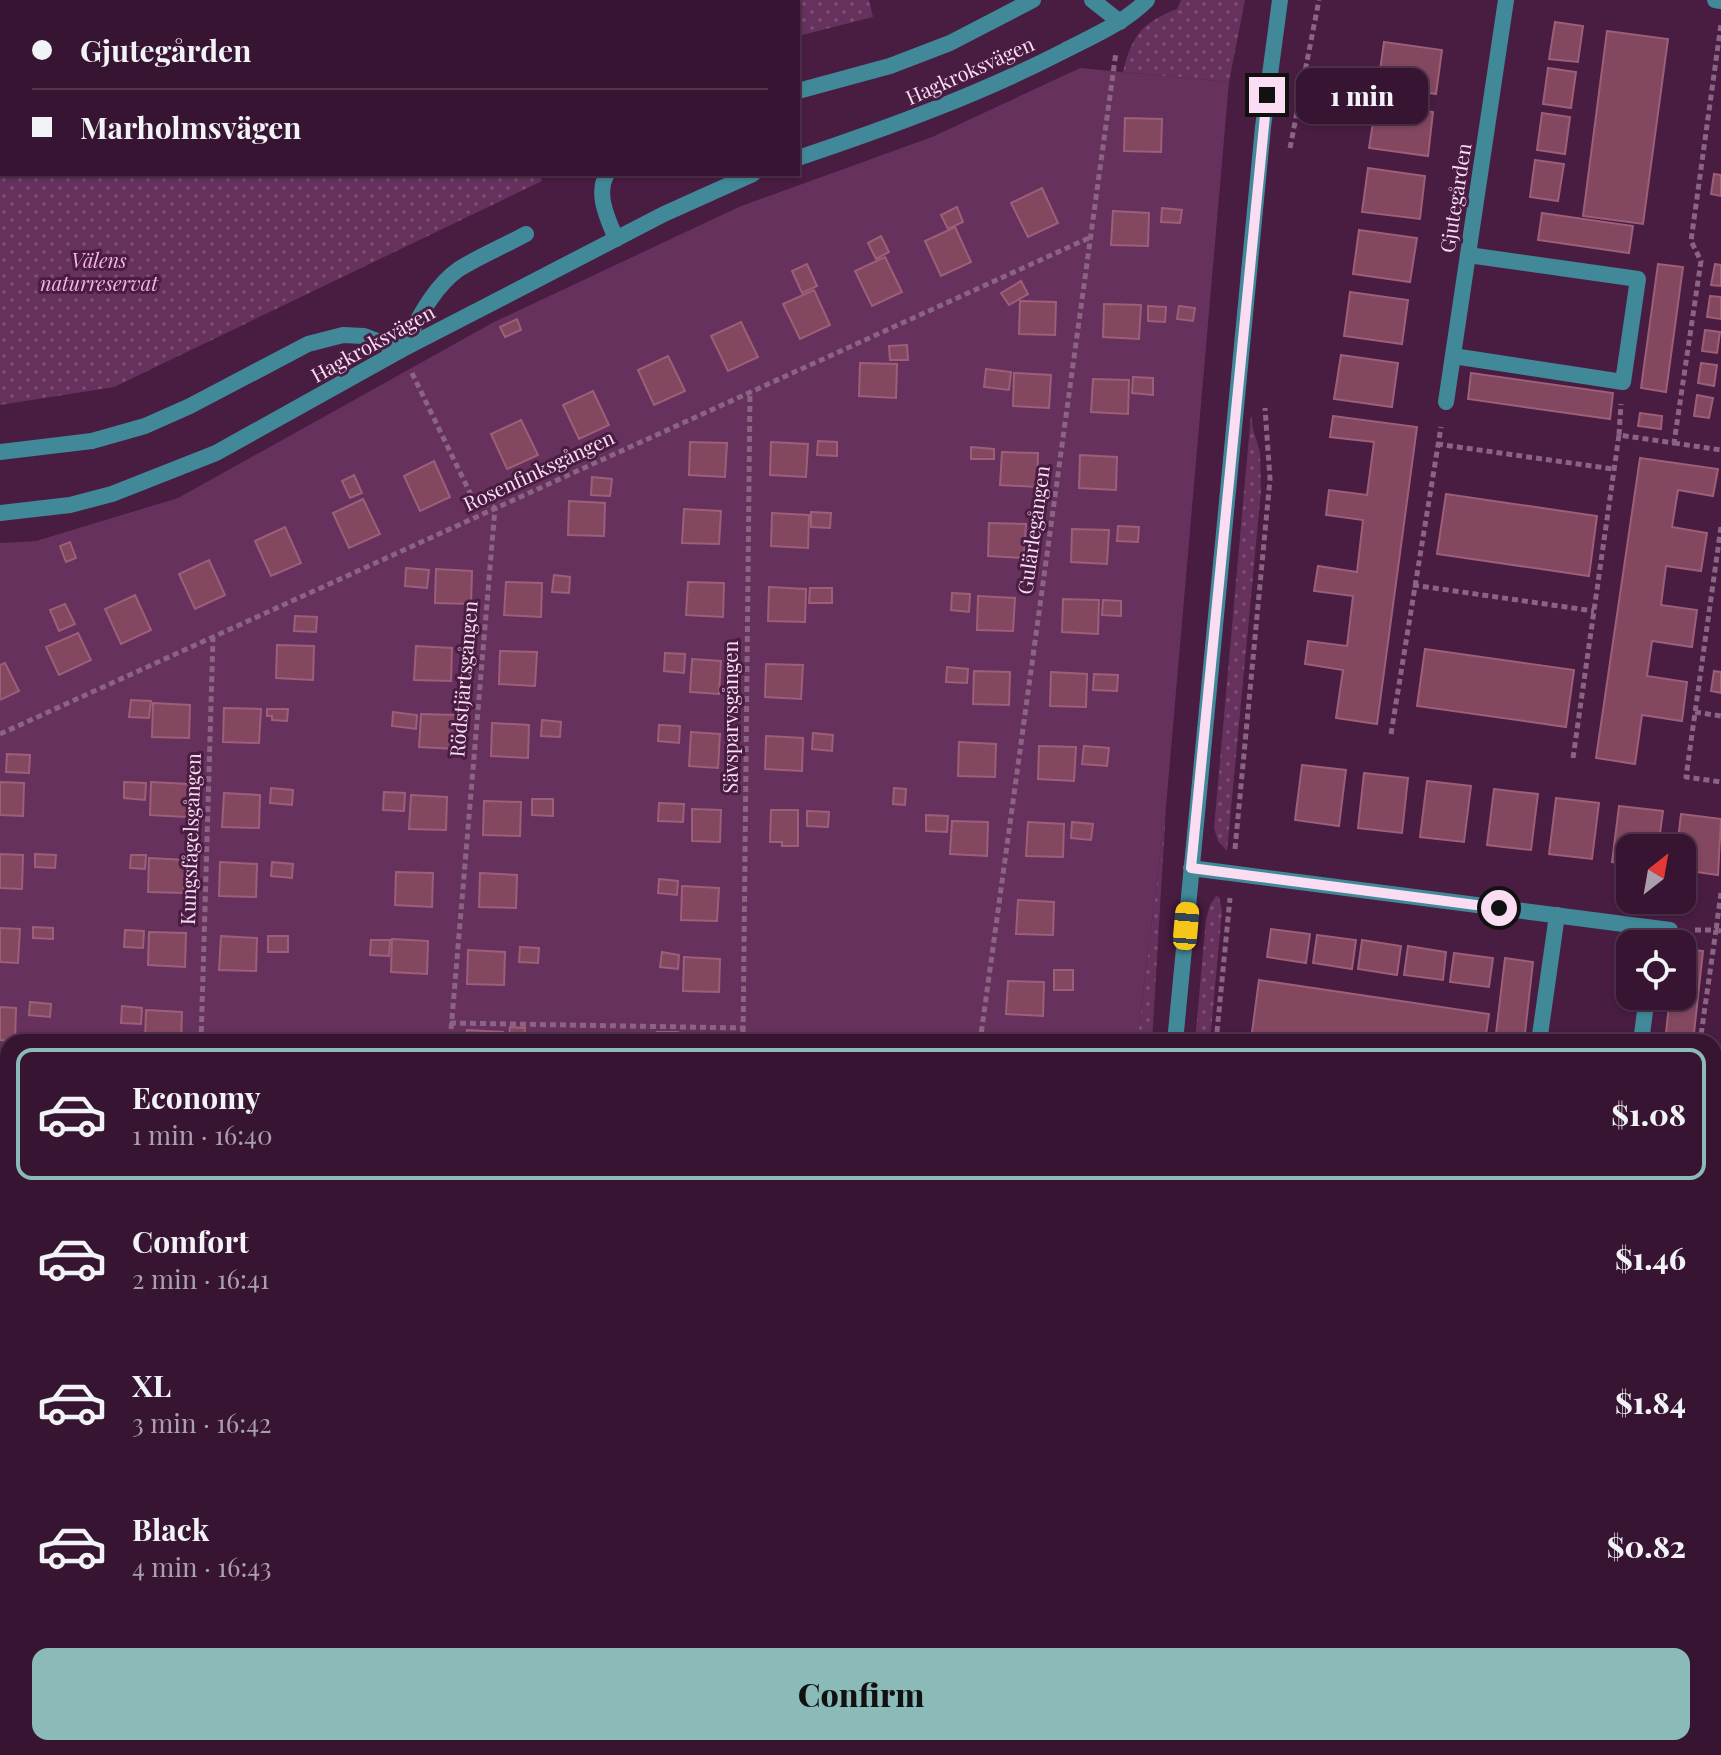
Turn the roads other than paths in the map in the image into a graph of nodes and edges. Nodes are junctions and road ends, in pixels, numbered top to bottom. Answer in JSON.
{"nodes":[{"id":1,"x":1033,"y":0,"type":"edge"},
{"id":2,"x":1092,"y":0,"type":"edge"},
{"id":3,"x":1147,"y":0,"type":"edge"},
{"id":4,"x":1280,"y":0,"type":"edge"},
{"id":5,"x":1506,"y":0,"type":"edge"},
{"id":6,"x":1715,"y":0,"type":"edge"},
{"id":7,"x":1721,"y":1,"type":"edge"},
{"id":8,"x":1120,"y":22,"type":"junction"},
{"id":9,"x":800,"y":90,"type":"edge"},
{"id":10,"x":800,"y":157,"type":"edge"},
{"id":11,"x":606,"y":176,"type":"edge"},
{"id":12,"x":748,"y":176,"type":"edge"},
{"id":13,"x":526,"y":234,"type":"dead end"},
{"id":14,"x":616,"y":239,"type":"junction"},
{"id":15,"x":1468,"y":255,"type":"junction"},
{"id":16,"x":401,"y":350,"type":"junction"},
{"id":17,"x":1453,"y":356,"type":"junction"},
{"id":18,"x":1446,"y":402,"type":"road end"},
{"id":19,"x":0,"y":452,"type":"edge"},
{"id":20,"x":0,"y":513,"type":"edge"},
{"id":21,"x":1191,"y":868,"type":"junction"},
{"id":22,"x":1557,"y":915,"type":"junction"},
{"id":23,"x":1639,"y":930,"type":"edge"},
{"id":24,"x":1645,"y":1010,"type":"edge"},
{"id":25,"x":1176,"y":1034,"type":"edge"},
{"id":26,"x":1540,"y":1034,"type":"edge"},
{"id":27,"x":1642,"y":1034,"type":"edge"}],
"edges":[{"from":1,"to":9,"type":"street"},
{"from":2,"to":8,"type":"street"},
{"from":3,"to":8,"type":"street","name":"Hagkroksvägen"},
{"from":4,"to":21,"type":"street"},
{"from":5,"to":15,"type":"street","name":"Gjutegården"},
{"from":6,"to":7,"type":"street"},
{"from":8,"to":10,"type":"street","name":"Hagkroksvägen"},
{"from":11,"to":14,"type":"street"},
{"from":12,"to":14,"type":"street","name":"Hagkroksvägen"},
{"from":13,"to":16,"type":"street"},
{"from":14,"to":16,"type":"street","name":"Hagkroksvägen"},
{"from":15,"to":17,"type":"street","name":"Gjutegården"},
{"from":15,"to":17,"type":"street"},
{"from":16,"to":19,"type":"street"},
{"from":16,"to":20,"type":"street","name":"Hagkroksvägen"},
{"from":17,"to":18,"type":"street","name":"Gjutegården"},
{"from":21,"to":22,"type":"street"},
{"from":21,"to":25,"type":"street"},
{"from":22,"to":23,"type":"street"},
{"from":22,"to":26,"type":"street"},
{"from":24,"to":27,"type":"street"}]}
